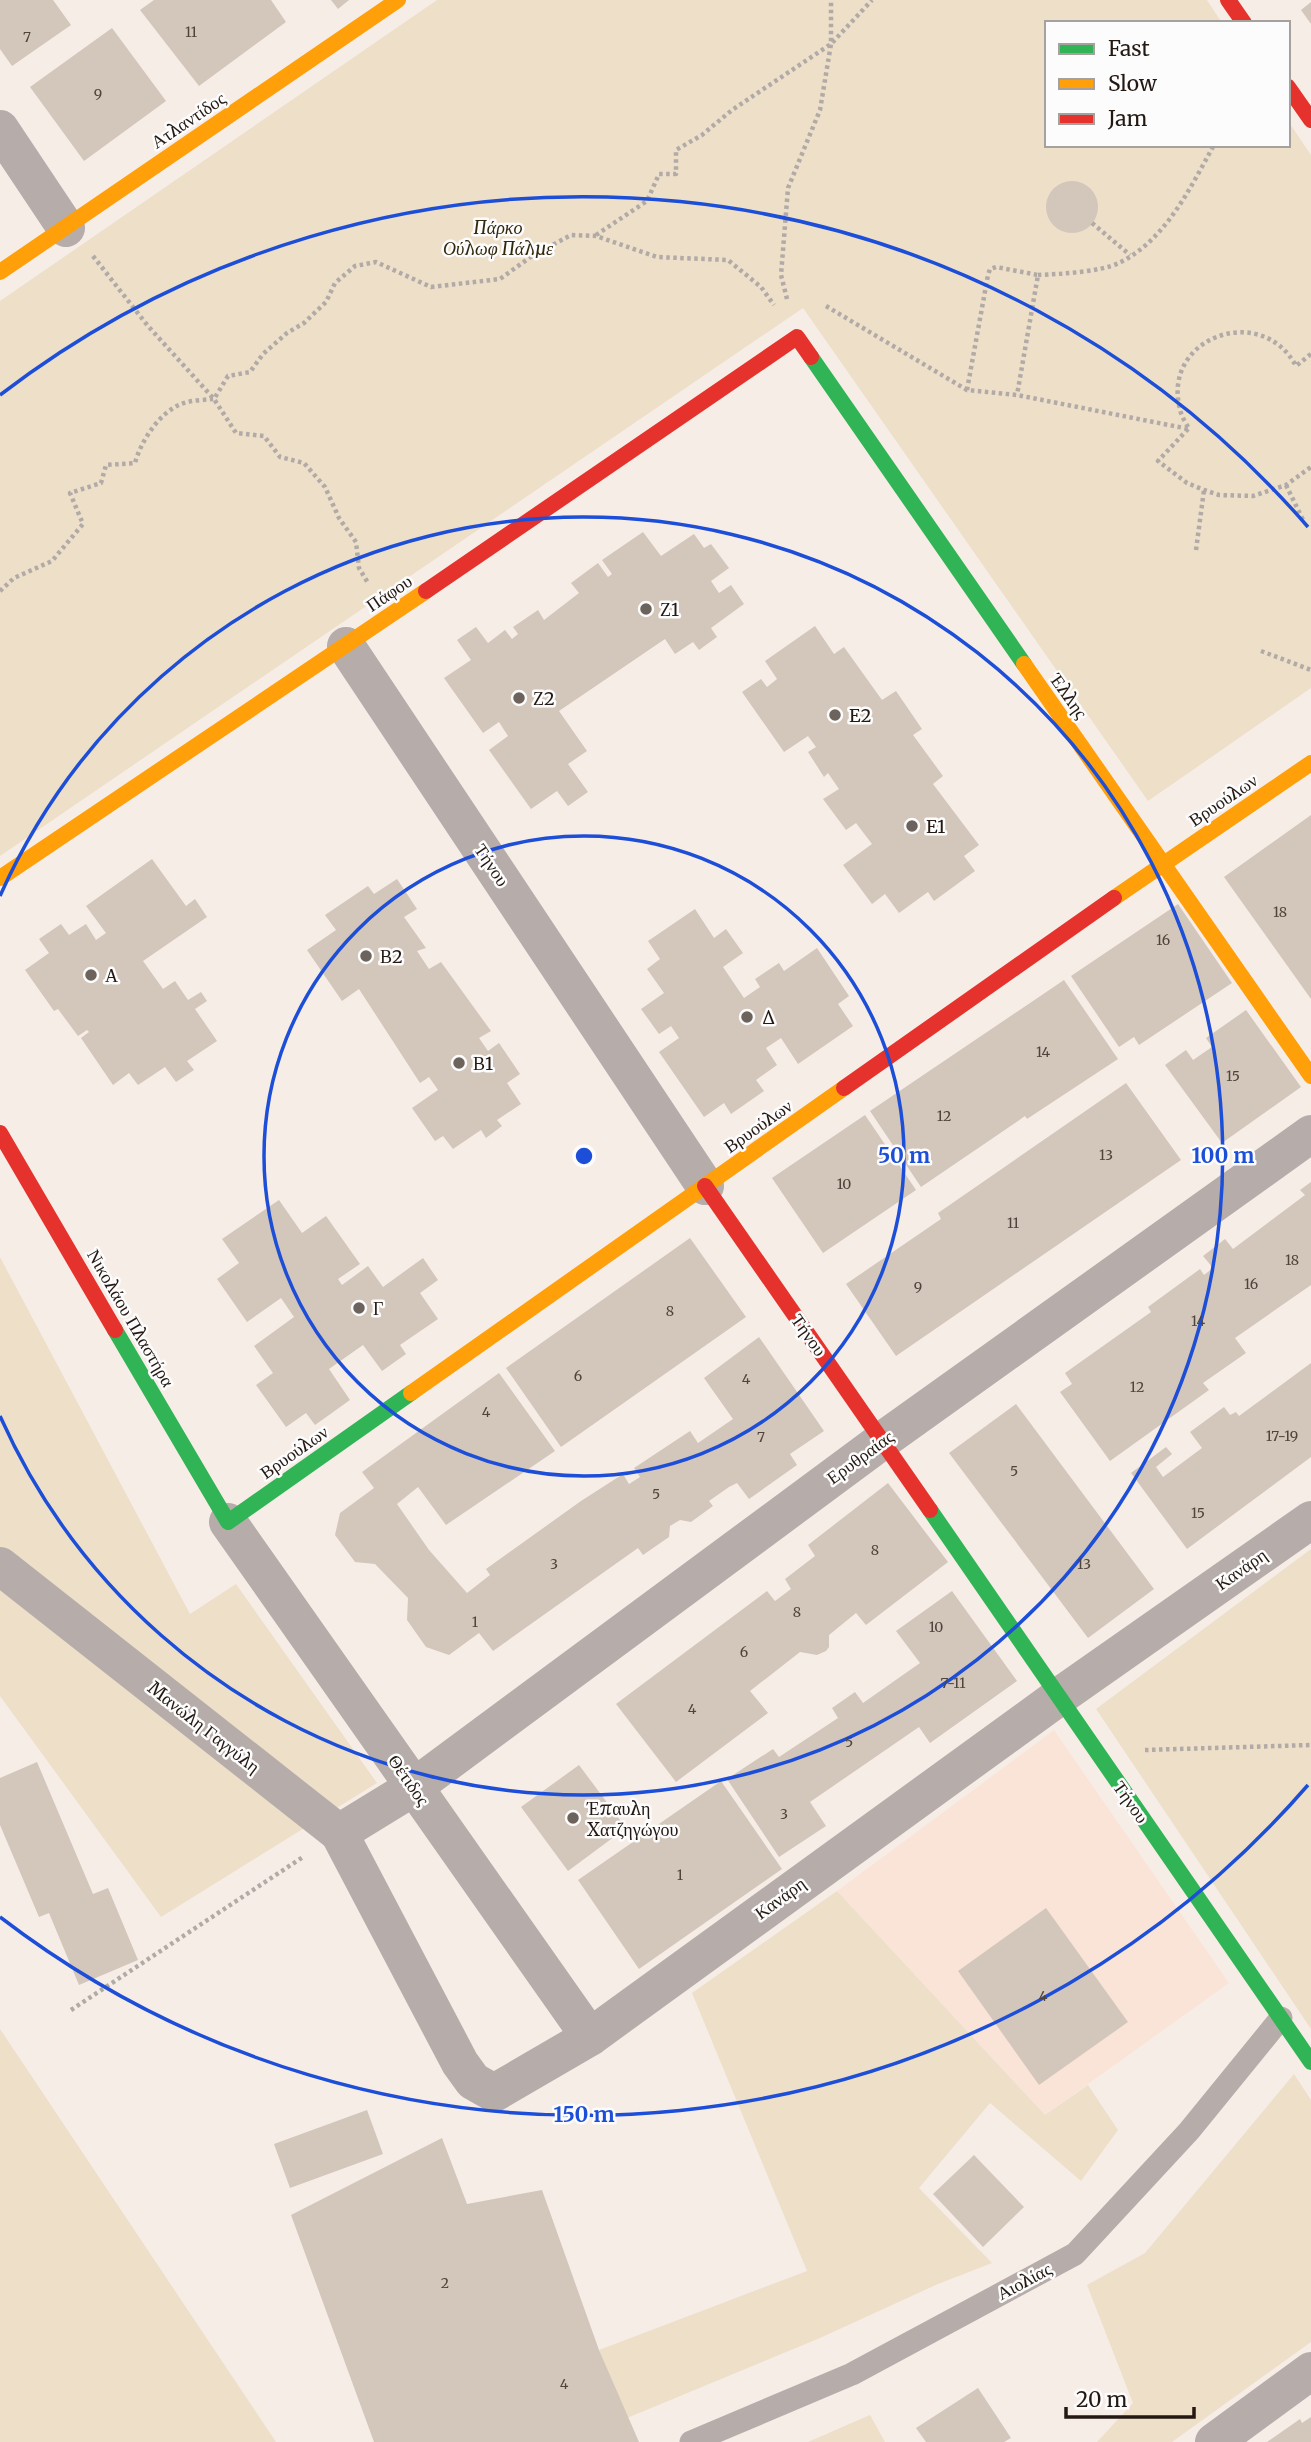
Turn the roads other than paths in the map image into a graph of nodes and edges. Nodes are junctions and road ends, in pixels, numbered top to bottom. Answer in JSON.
{"nodes":[{"id":1,"x":398,"y":0,"type":"edge"},
{"id":2,"x":1228,"y":0,"type":"edge"},
{"id":3,"x":1243,"y":21,"type":"edge"},
{"id":4,"x":1290,"y":90,"type":"edge"},
{"id":5,"x":1311,"y":120,"type":"edge"},
{"id":6,"x":0,"y":129,"type":"edge"},
{"id":7,"x":65,"y":228,"type":"junction"},
{"id":8,"x":0,"y":272,"type":"edge"},
{"id":9,"x":797,"y":337,"type":"joint"},
{"id":10,"x":346,"y":646,"type":"junction"},
{"id":11,"x":1311,"y":763,"type":"edge"},
{"id":12,"x":1162,"y":864,"type":"junction"},
{"id":13,"x":0,"y":878,"type":"edge"},
{"id":14,"x":1311,"y":1076,"type":"edge"},
{"id":15,"x":0,"y":1133,"type":"edge"},
{"id":16,"x":1311,"y":1134,"type":"edge"},
{"id":17,"x":705,"y":1186,"type":"junction"},
{"id":18,"x":883,"y":1440,"type":"junction"},
{"id":19,"x":1311,"y":1520,"type":"edge"},
{"id":20,"x":228,"y":1522,"type":"junction"},
{"id":21,"x":0,"y":1566,"type":"edge"},
{"id":22,"x":1060,"y":1696,"type":"junction"},
{"id":23,"x":414,"y":1787,"type":"junction"},
{"id":24,"x":339,"y":1833,"type":"junction"},
{"id":25,"x":1281,"y":2018,"type":"junction"},
{"id":26,"x":590,"y":2037,"type":"junction"},
{"id":27,"x":1311,"y":2062,"type":"edge"},
{"id":28,"x":1311,"y":2371,"type":"edge"},
{"id":29,"x":691,"y":2442,"type":"edge"},
{"id":30,"x":1214,"y":2442,"type":"edge"}],
"edges":[{"from":1,"to":7,"type":"street","name":"Ατλαντίδος"},
{"from":2,"to":3,"type":"street"},
{"from":4,"to":5,"type":"street"},
{"from":6,"to":7,"type":"street"},
{"from":7,"to":8,"type":"street","name":"Ατλαντίδος"},
{"from":9,"to":10,"type":"street","name":"Πάφου"},
{"from":9,"to":12,"type":"street","name":"Έλλης"},
{"from":10,"to":13,"type":"street","name":"Πάφου"},
{"from":10,"to":17,"type":"street","name":"Τήνου"},
{"from":11,"to":12,"type":"street","name":"Βρυούλων"},
{"from":12,"to":14,"type":"street","name":"Έλλης"},
{"from":12,"to":17,"type":"street","name":"Βρυούλων"},
{"from":15,"to":20,"type":"street","name":"Νικολάου Πλαστήρα"},
{"from":16,"to":18,"type":"street","name":"Ερυθραίας"},
{"from":17,"to":18,"type":"street","name":"Τήνου"},
{"from":17,"to":20,"type":"street","name":"Βρυούλων"},
{"from":18,"to":22,"type":"street","name":"Τήνου"},
{"from":18,"to":23,"type":"street","name":"Ερυθραίας"},
{"from":19,"to":22,"type":"street","name":"Κανάρη"},
{"from":20,"to":23,"type":"street","name":"Θέτιδος"},
{"from":21,"to":24,"type":"street","name":"Μανώλη Γαγγύλη"},
{"from":22,"to":25,"type":"street","name":"Τήνου"},
{"from":22,"to":26,"type":"street","name":"Κανάρη"},
{"from":23,"to":24,"type":"street"},
{"from":23,"to":26,"type":"street","name":"Θέτιδος"},
{"from":24,"to":26,"type":"street","name":"Κανάρη"},
{"from":25,"to":27,"type":"street","name":"Τήνου"},
{"from":25,"to":29,"type":"lane","name":"Αιολίας"},
{"from":28,"to":30,"type":"street"}]}
